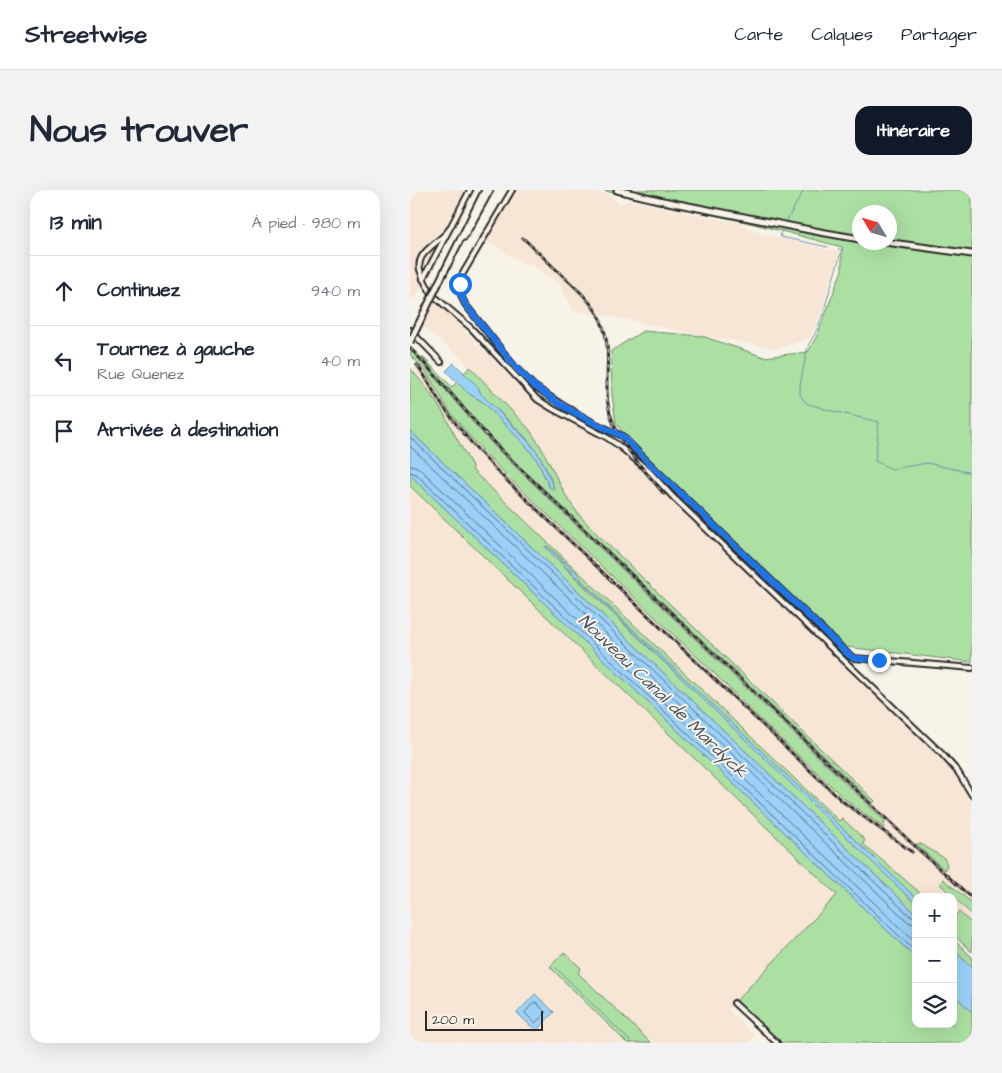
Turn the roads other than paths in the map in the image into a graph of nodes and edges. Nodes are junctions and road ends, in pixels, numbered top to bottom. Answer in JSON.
{"nodes":[{"id":1,"x":470,"y":190,"type":"edge"},
{"id":2,"x":485,"y":190,"type":"edge"},
{"id":3,"x":490,"y":190,"type":"edge"},
{"id":4,"x":512,"y":190,"type":"edge"},
{"id":5,"x":617,"y":190,"type":"edge"},
{"id":6,"x":448,"y":231,"type":"junction"},
{"id":7,"x":852,"y":238,"type":"edge"},
{"id":8,"x":897,"y":244,"type":"edge"},
{"id":9,"x":972,"y":254,"type":"edge"},
{"id":10,"x":451,"y":259,"type":"junction"},
{"id":11,"x":423,"y":279,"type":"junction"},
{"id":12,"x":410,"y":330,"type":"edge"},
{"id":13,"x":410,"y":342,"type":"edge"},
{"id":14,"x":441,"y":362,"type":"dead end"},
{"id":15,"x":972,"y":668,"type":"edge"},
{"id":16,"x":972,"y":795,"type":"edge"},
{"id":17,"x":734,"y":1002,"type":"dead end"},
{"id":18,"x":777,"y":1043,"type":"edge"}],
"edges":[{"from":1,"to":6,"type":"street"},
{"from":2,"to":10,"type":"street"},
{"from":3,"to":10,"type":"street"},
{"from":4,"to":15,"type":"street"},
{"from":5,"to":7,"type":"street"},
{"from":6,"to":11,"type":"street"},
{"from":6,"to":11,"type":"street"},
{"from":8,"to":9,"type":"street"},
{"from":10,"to":13,"type":"street","bridge":true},
{"from":11,"to":16,"type":"street"},
{"from":12,"to":14,"type":"street"},
{"from":17,"to":18,"type":"street"}]}
